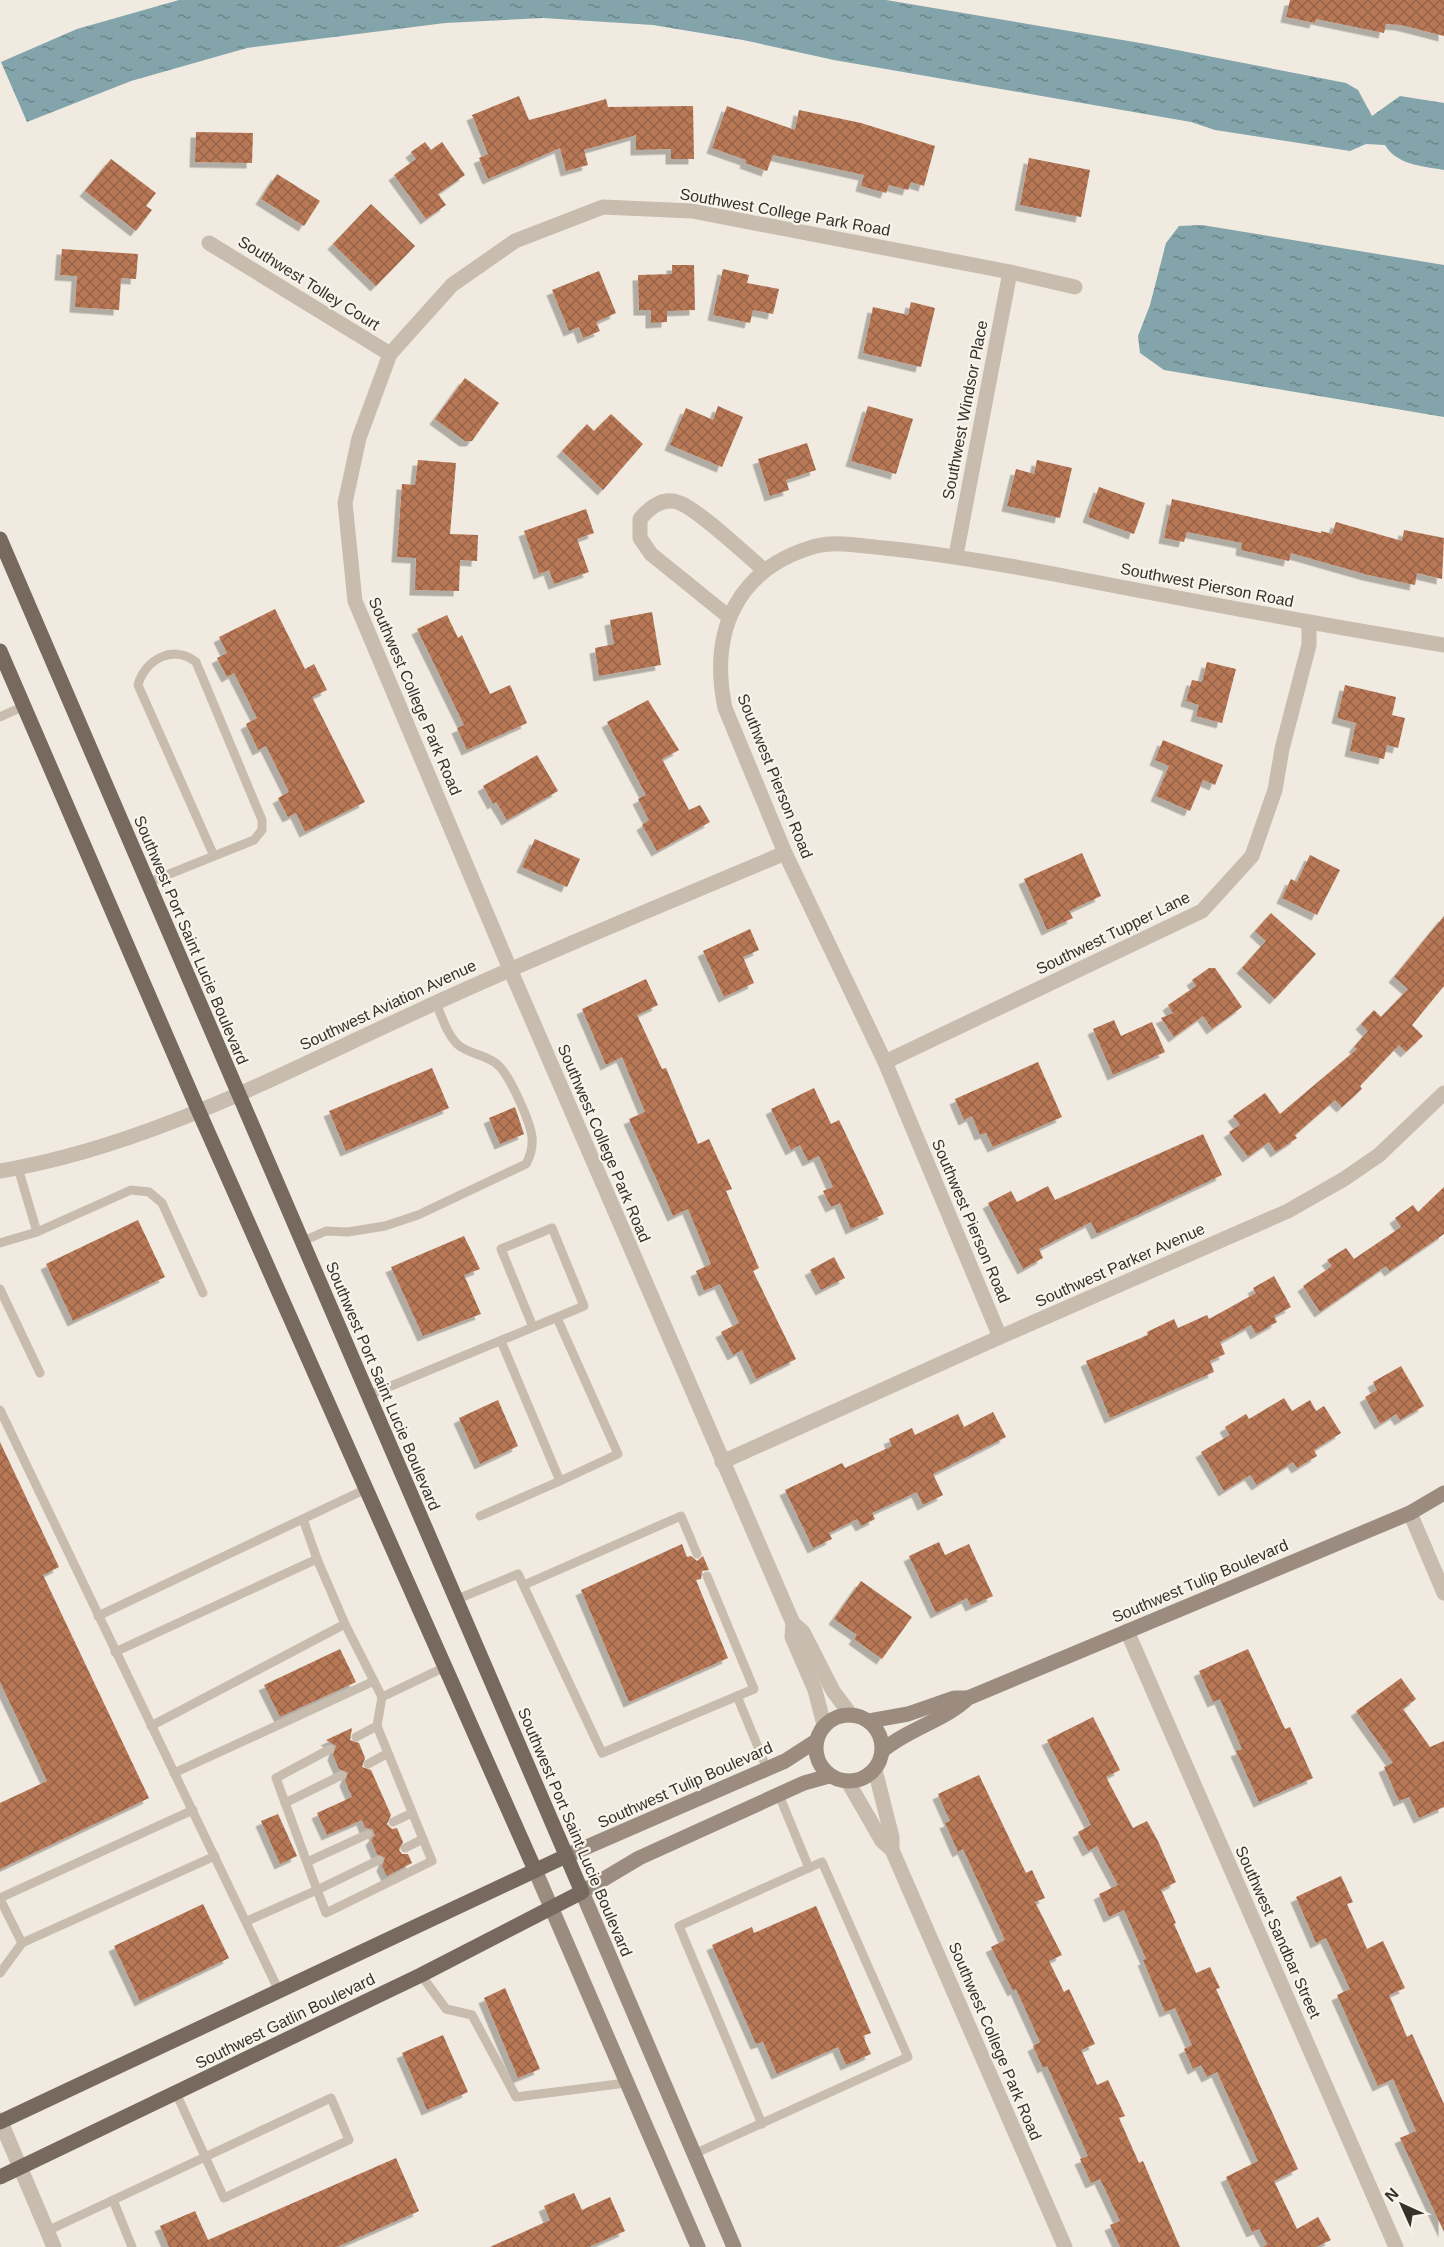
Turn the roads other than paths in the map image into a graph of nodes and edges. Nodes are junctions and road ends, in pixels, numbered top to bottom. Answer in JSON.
{"nodes":[{"id":1,"x":209,"y":243,"type":"dead end"},
{"id":2,"x":1010,"y":272,"type":"junction"},
{"id":3,"x":1075,"y":287,"type":"dead end"},
{"id":4,"x":390,"y":354,"type":"junction"},
{"id":5,"x":0,"y":539,"type":"edge"},
{"id":6,"x":956,"y":555,"type":"junction"},
{"id":7,"x":764,"y":570,"type":"junction"},
{"id":8,"x":729,"y":617,"type":"junction"},
{"id":9,"x":1309,"y":623,"type":"junction"},
{"id":10,"x":1444,"y":645,"type":"edge"},
{"id":11,"x":0,"y":651,"type":"edge"},
{"id":12,"x":24,"y":706,"type":"junction"},
{"id":13,"x":0,"y":717,"type":"edge"},
{"id":14,"x":785,"y":853,"type":"junction"},
{"id":15,"x":214,"y":856,"type":"junction"},
{"id":16,"x":147,"y":883,"type":"junction"},
{"id":17,"x":510,"y":969,"type":"junction"},
{"id":18,"x":436,"y":1003,"type":"junction"},
{"id":19,"x":885,"y":1062,"type":"junction"},
{"id":20,"x":237,"y":1094,"type":"junction"},
{"id":21,"x":1444,"y":1094,"type":"edge"},
{"id":22,"x":199,"y":1112,"type":"junction"},
{"id":23,"x":18,"y":1168,"type":"junction"},
{"id":24,"x":0,"y":1171,"type":"edge"},
{"id":25,"x":37,"y":1232,"type":"junction"},
{"id":26,"x":301,"y":1242,"type":"junction"},
{"id":27,"x":0,"y":1243,"type":"edge"},
{"id":28,"x":0,"y":1289,"type":"edge"},
{"id":29,"x":203,"y":1293,"type":"dead end"},
{"id":30,"x":557,"y":1318,"type":"junction"},
{"id":31,"x":533,"y":1327,"type":"junction"},
{"id":32,"x":1000,"y":1337,"type":"junction"},
{"id":33,"x":501,"y":1341,"type":"junction"},
{"id":34,"x":40,"y":1372,"type":"dead end"},
{"id":35,"x":367,"y":1396,"type":"junction"},
{"id":36,"x":0,"y":1410,"type":"edge"},
{"id":37,"x":722,"y":1462,"type":"junction"},
{"id":38,"x":560,"y":1481,"type":"junction"},
{"id":39,"x":366,"y":1489,"type":"junction"},
{"id":40,"x":1444,"y":1493,"type":"edge"},
{"id":41,"x":1410,"y":1513,"type":"junction"},
{"id":42,"x":480,"y":1516,"type":"dead end"},
{"id":43,"x":303,"y":1519,"type":"junction"},
{"id":44,"x":697,"y":1554,"type":"dead end"},
{"id":45,"x":317,"y":1559,"type":"junction"},
{"id":46,"x":707,"y":1576,"type":"dead end"},
{"id":47,"x":524,"y":1585,"type":"junction"},
{"id":48,"x":1444,"y":1593,"type":"edge"},
{"id":49,"x":455,"y":1600,"type":"junction"},
{"id":50,"x":98,"y":1616,"type":"junction"},
{"id":51,"x":345,"y":1623,"type":"junction"},
{"id":52,"x":793,"y":1623,"type":"junction"},
{"id":53,"x":1127,"y":1631,"type":"junction"},
{"id":54,"x":115,"y":1652,"type":"junction"},
{"id":55,"x":446,"y":1667,"type":"junction"},
{"id":56,"x":374,"y":1681,"type":"junction"},
{"id":57,"x":737,"y":1696,"type":"junction"},
{"id":58,"x":382,"y":1697,"type":"junction"},
{"id":59,"x":968,"y":1698,"type":"junction"},
{"id":60,"x":851,"y":1715,"type":"junction"},
{"id":61,"x":868,"y":1721,"type":"junction"},
{"id":62,"x":824,"y":1725,"type":"junction"},
{"id":63,"x":151,"y":1726,"type":"junction"},
{"id":64,"x":377,"y":1726,"type":"junction"},
{"id":65,"x":356,"y":1737,"type":"dead end"},
{"id":66,"x":816,"y":1741,"type":"junction"},
{"id":67,"x":330,"y":1749,"type":"dead end"},
{"id":68,"x":882,"y":1751,"type":"junction"},
{"id":69,"x":388,"y":1753,"type":"junction"},
{"id":70,"x":368,"y":1764,"type":"dead end"},
{"id":71,"x":767,"y":1769,"type":"junction"},
{"id":72,"x":874,"y":1770,"type":"junction"},
{"id":73,"x":174,"y":1773,"type":"junction"},
{"id":74,"x":342,"y":1775,"type":"dead end"},
{"id":75,"x":829,"y":1776,"type":"junction"},
{"id":76,"x":848,"y":1782,"type":"junction"},
{"id":77,"x":779,"y":1795,"type":"junction"},
{"id":78,"x":285,"y":1803,"type":"junction"},
{"id":79,"x":193,"y":1810,"type":"junction"},
{"id":80,"x":412,"y":1813,"type":"junction"},
{"id":81,"x":393,"y":1822,"type":"dead end"},
{"id":82,"x":368,"y":1834,"type":"dead end"},
{"id":83,"x":423,"y":1839,"type":"junction"},
{"id":84,"x":405,"y":1848,"type":"dead end"},
{"id":85,"x":892,"y":1850,"type":"junction"},
{"id":86,"x":215,"y":1856,"type":"junction"},
{"id":87,"x":566,"y":1856,"type":"junction"},
{"id":88,"x":379,"y":1860,"type":"dead end"},
{"id":89,"x":307,"y":1862,"type":"junction"},
{"id":90,"x":809,"y":1868,"type":"junction"},
{"id":91,"x":535,"y":1870,"type":"junction"},
{"id":92,"x":317,"y":1890,"type":"junction"},
{"id":93,"x":582,"y":1892,"type":"junction"},
{"id":94,"x":0,"y":1899,"type":"edge"},
{"id":95,"x":552,"y":1909,"type":"junction"},
{"id":96,"x":247,"y":1921,"type":"junction"},
{"id":97,"x":22,"y":1943,"type":"junction"},
{"id":98,"x":0,"y":1973,"type":"edge"},
{"id":99,"x":421,"y":1975,"type":"junction"},
{"id":100,"x":279,"y":1991,"type":"junction"},
{"id":101,"x":626,"y":2083,"type":"junction"},
{"id":102,"x":176,"y":2093,"type":"junction"},
{"id":103,"x":0,"y":2121,"type":"edge"},
{"id":104,"x":762,"y":2124,"type":"junction"},
{"id":105,"x":694,"y":2154,"type":"junction"},
{"id":106,"x":205,"y":2157,"type":"junction"},
{"id":107,"x":20,"y":2168,"type":"junction"},
{"id":108,"x":0,"y":2177,"type":"edge"},
{"id":109,"x":112,"y":2200,"type":"junction"},
{"id":110,"x":47,"y":2231,"type":"junction"},
{"id":111,"x":54,"y":2247,"type":"edge"},
{"id":112,"x":132,"y":2247,"type":"edge"},
{"id":113,"x":698,"y":2247,"type":"edge"},
{"id":114,"x":734,"y":2247,"type":"edge"},
{"id":115,"x":1065,"y":2247,"type":"edge"},
{"id":116,"x":1396,"y":2247,"type":"edge"}],
"edges":[{"from":1,"to":4,"type":"street","name":"Southwest Tolley Court"},
{"from":2,"to":3,"type":"street","name":"Southwest College Park Road"},
{"from":2,"to":4,"type":"street","name":"Southwest College Park Road"},
{"from":2,"to":6,"type":"street","name":"Southwest Windsor Place"},
{"from":4,"to":17,"type":"street","name":"Southwest College Park Road"},
{"from":5,"to":16,"type":"main road","name":"Southwest Port Saint Lucie Boulevard"},
{"from":6,"to":7,"type":"street","name":"Southwest Pierson Road"},
{"from":6,"to":9,"type":"street","name":"Southwest Pierson Road"},
{"from":7,"to":8,"type":"street","name":"Southwest Pierson Road"},
{"from":7,"to":8,"type":"street"},
{"from":8,"to":14,"type":"street","name":"Southwest Pierson Road"},
{"from":9,"to":10,"type":"street","name":"Southwest Pierson Road"},
{"from":9,"to":19,"type":"street","name":"Southwest Tupper Lane"},
{"from":11,"to":12,"type":"main road"},
{"from":12,"to":13,"type":"lane"},
{"from":12,"to":22,"type":"main road"},
{"from":14,"to":17,"type":"street","name":"Southwest Aviation Avenue"},
{"from":14,"to":19,"type":"street","name":"Southwest Pierson Road"},
{"from":15,"to":15,"type":"lane"},
{"from":15,"to":16,"type":"lane"},
{"from":16,"to":20,"type":"main road","name":"Southwest Port Saint Lucie Boulevard"},
{"from":17,"to":18,"type":"street","name":"Southwest Aviation Avenue"},
{"from":17,"to":37,"type":"street","name":"Southwest College Park Road"},
{"from":18,"to":20,"type":"street","name":"Southwest Aviation Avenue"},
{"from":18,"to":26,"type":"lane"},
{"from":19,"to":32,"type":"street","name":"Southwest Pierson Road"},
{"from":20,"to":22,"type":"street","name":"Southwest Aviation Avenue"},
{"from":20,"to":26,"type":"main road","name":"Southwest Port Saint Lucie Boulevard"},
{"from":21,"to":32,"type":"street","name":"Southwest Parker Avenue"},
{"from":22,"to":23,"type":"street","name":"Southwest Aviation Avenue"},
{"from":22,"to":39,"type":"main road"},
{"from":23,"to":24,"type":"street","name":"Southwest Aviation Avenue"},
{"from":23,"to":25,"type":"lane"},
{"from":25,"to":27,"type":"lane"},
{"from":25,"to":29,"type":"lane"},
{"from":26,"to":35,"type":"main road","name":"Southwest Port Saint Lucie Boulevard"},
{"from":28,"to":34,"type":"lane"},
{"from":30,"to":31,"type":"lane"},
{"from":30,"to":31,"type":"lane"},
{"from":30,"to":38,"type":"lane"},
{"from":31,"to":33,"type":"lane"},
{"from":32,"to":37,"type":"street","name":"Southwest Parker Avenue"},
{"from":33,"to":35,"type":"lane"},
{"from":33,"to":38,"type":"lane"},
{"from":35,"to":49,"type":"main road","name":"Southwest Port Saint Lucie Boulevard"},
{"from":36,"to":50,"type":"lane"},
{"from":37,"to":52,"type":"street","name":"Southwest College Park Road"},
{"from":38,"to":42,"type":"lane"},
{"from":39,"to":43,"type":"lane"},
{"from":39,"to":55,"type":"main road"},
{"from":40,"to":41,"type":"street","name":"Southwest Tulip Boulevard"},
{"from":41,"to":48,"type":"street"},
{"from":41,"to":53,"type":"street","name":"Southwest Tulip Boulevard"},
{"from":43,"to":45,"type":"lane"},
{"from":43,"to":50,"type":"lane"},
{"from":44,"to":47,"type":"lane"},
{"from":45,"to":51,"type":"lane"},
{"from":45,"to":54,"type":"lane"},
{"from":46,"to":57,"type":"lane"},
{"from":47,"to":49,"type":"lane"},
{"from":47,"to":57,"type":"lane"},
{"from":49,"to":87,"type":"main road","name":"Southwest Port Saint Lucie Boulevard"},
{"from":50,"to":54,"type":"lane"},
{"from":51,"to":56,"type":"lane"},
{"from":51,"to":63,"type":"lane"},
{"from":52,"to":60,"type":"street","name":"Southwest College Park Road"},
{"from":52,"to":62,"type":"street","name":"Southwest College Park Road"},
{"from":53,"to":59,"type":"street","name":"Southwest Tulip Boulevard"},
{"from":53,"to":116,"type":"street","name":"Southwest Sandbar Street"},
{"from":54,"to":63,"type":"lane"},
{"from":55,"to":58,"type":"lane"},
{"from":55,"to":91,"type":"main road"},
{"from":56,"to":58,"type":"lane"},
{"from":56,"to":73,"type":"lane"},
{"from":57,"to":71,"type":"lane"},
{"from":58,"to":64,"type":"lane"},
{"from":59,"to":61,"type":"street","name":"Southwest Tulip Boulevard"},
{"from":59,"to":68,"type":"street","name":"Southwest Tulip Boulevard"},
{"from":60,"to":61,"type":"street"},
{"from":60,"to":62,"type":"street"},
{"from":61,"to":68,"type":"street"},
{"from":62,"to":66,"type":"street"},
{"from":63,"to":73,"type":"lane"},
{"from":64,"to":65,"type":"lane"},
{"from":64,"to":69,"type":"lane"},
{"from":66,"to":71,"type":"street","name":"Southwest Tulip Boulevard"},
{"from":66,"to":75,"type":"street"},
{"from":67,"to":78,"type":"lane"},
{"from":68,"to":72,"type":"street"},
{"from":69,"to":70,"type":"lane"},
{"from":69,"to":80,"type":"lane"},
{"from":71,"to":87,"type":"street","name":"Southwest Tulip Boulevard"},
{"from":72,"to":76,"type":"street"},
{"from":72,"to":85,"type":"street","name":"Southwest College Park Road"},
{"from":73,"to":79,"type":"lane"},
{"from":74,"to":78,"type":"lane"},
{"from":75,"to":76,"type":"street"},
{"from":75,"to":77,"type":"street"},
{"from":76,"to":85,"type":"street","name":"Southwest College Park Road"},
{"from":77,"to":90,"type":"lane"},
{"from":77,"to":93,"type":"street"},
{"from":78,"to":89,"type":"lane"},
{"from":79,"to":86,"type":"lane"},
{"from":79,"to":94,"type":"lane"},
{"from":80,"to":81,"type":"lane"},
{"from":80,"to":83,"type":"lane"},
{"from":82,"to":89,"type":"lane"},
{"from":83,"to":84,"type":"lane"},
{"from":83,"to":92,"type":"lane"},
{"from":85,"to":115,"type":"street","name":"Southwest College Park Road"},
{"from":86,"to":96,"type":"lane"},
{"from":86,"to":97,"type":"lane"},
{"from":87,"to":91,"type":"main road","name":"Southwest Gatlin Boulevard"},
{"from":87,"to":93,"type":"main road","name":"Southwest Port Saint Lucie Boulevard"},
{"from":88,"to":92,"type":"lane"},
{"from":89,"to":92,"type":"lane"},
{"from":90,"to":104,"type":"lane"},
{"from":90,"to":104,"type":"lane"},
{"from":91,"to":95,"type":"street"},
{"from":91,"to":100,"type":"main road","name":"Southwest Gatlin Boulevard"},
{"from":92,"to":96,"type":"lane"},
{"from":93,"to":95,"type":"main road","name":"Southwest Gatlin Boulevard"},
{"from":93,"to":105,"type":"street","name":"Southwest Port Saint Lucie Boulevard"},
{"from":94,"to":97,"type":"lane"},
{"from":95,"to":99,"type":"main road","name":"Southwest Gatlin Boulevard"},
{"from":95,"to":101,"type":"street"},
{"from":96,"to":100,"type":"lane"},
{"from":97,"to":98,"type":"lane"},
{"from":99,"to":101,"type":"lane"},
{"from":99,"to":102,"type":"main road","name":"Southwest Gatlin Boulevard"},
{"from":100,"to":103,"type":"main road","name":"Southwest Gatlin Boulevard"},
{"from":101,"to":113,"type":"street"},
{"from":102,"to":106,"type":"lane"},
{"from":102,"to":107,"type":"main road","name":"Southwest Gatlin Boulevard"},
{"from":103,"to":107,"type":"street"},
{"from":104,"to":105,"type":"lane"},
{"from":105,"to":114,"type":"street","name":"Southwest Port Saint Lucie Boulevard"},
{"from":106,"to":106,"type":"lane"},
{"from":106,"to":109,"type":"lane"},
{"from":107,"to":108,"type":"main road","name":"Southwest Gatlin Boulevard"},
{"from":107,"to":110,"type":"street"},
{"from":109,"to":110,"type":"lane"},
{"from":109,"to":112,"type":"lane"},
{"from":110,"to":111,"type":"street"}]}
